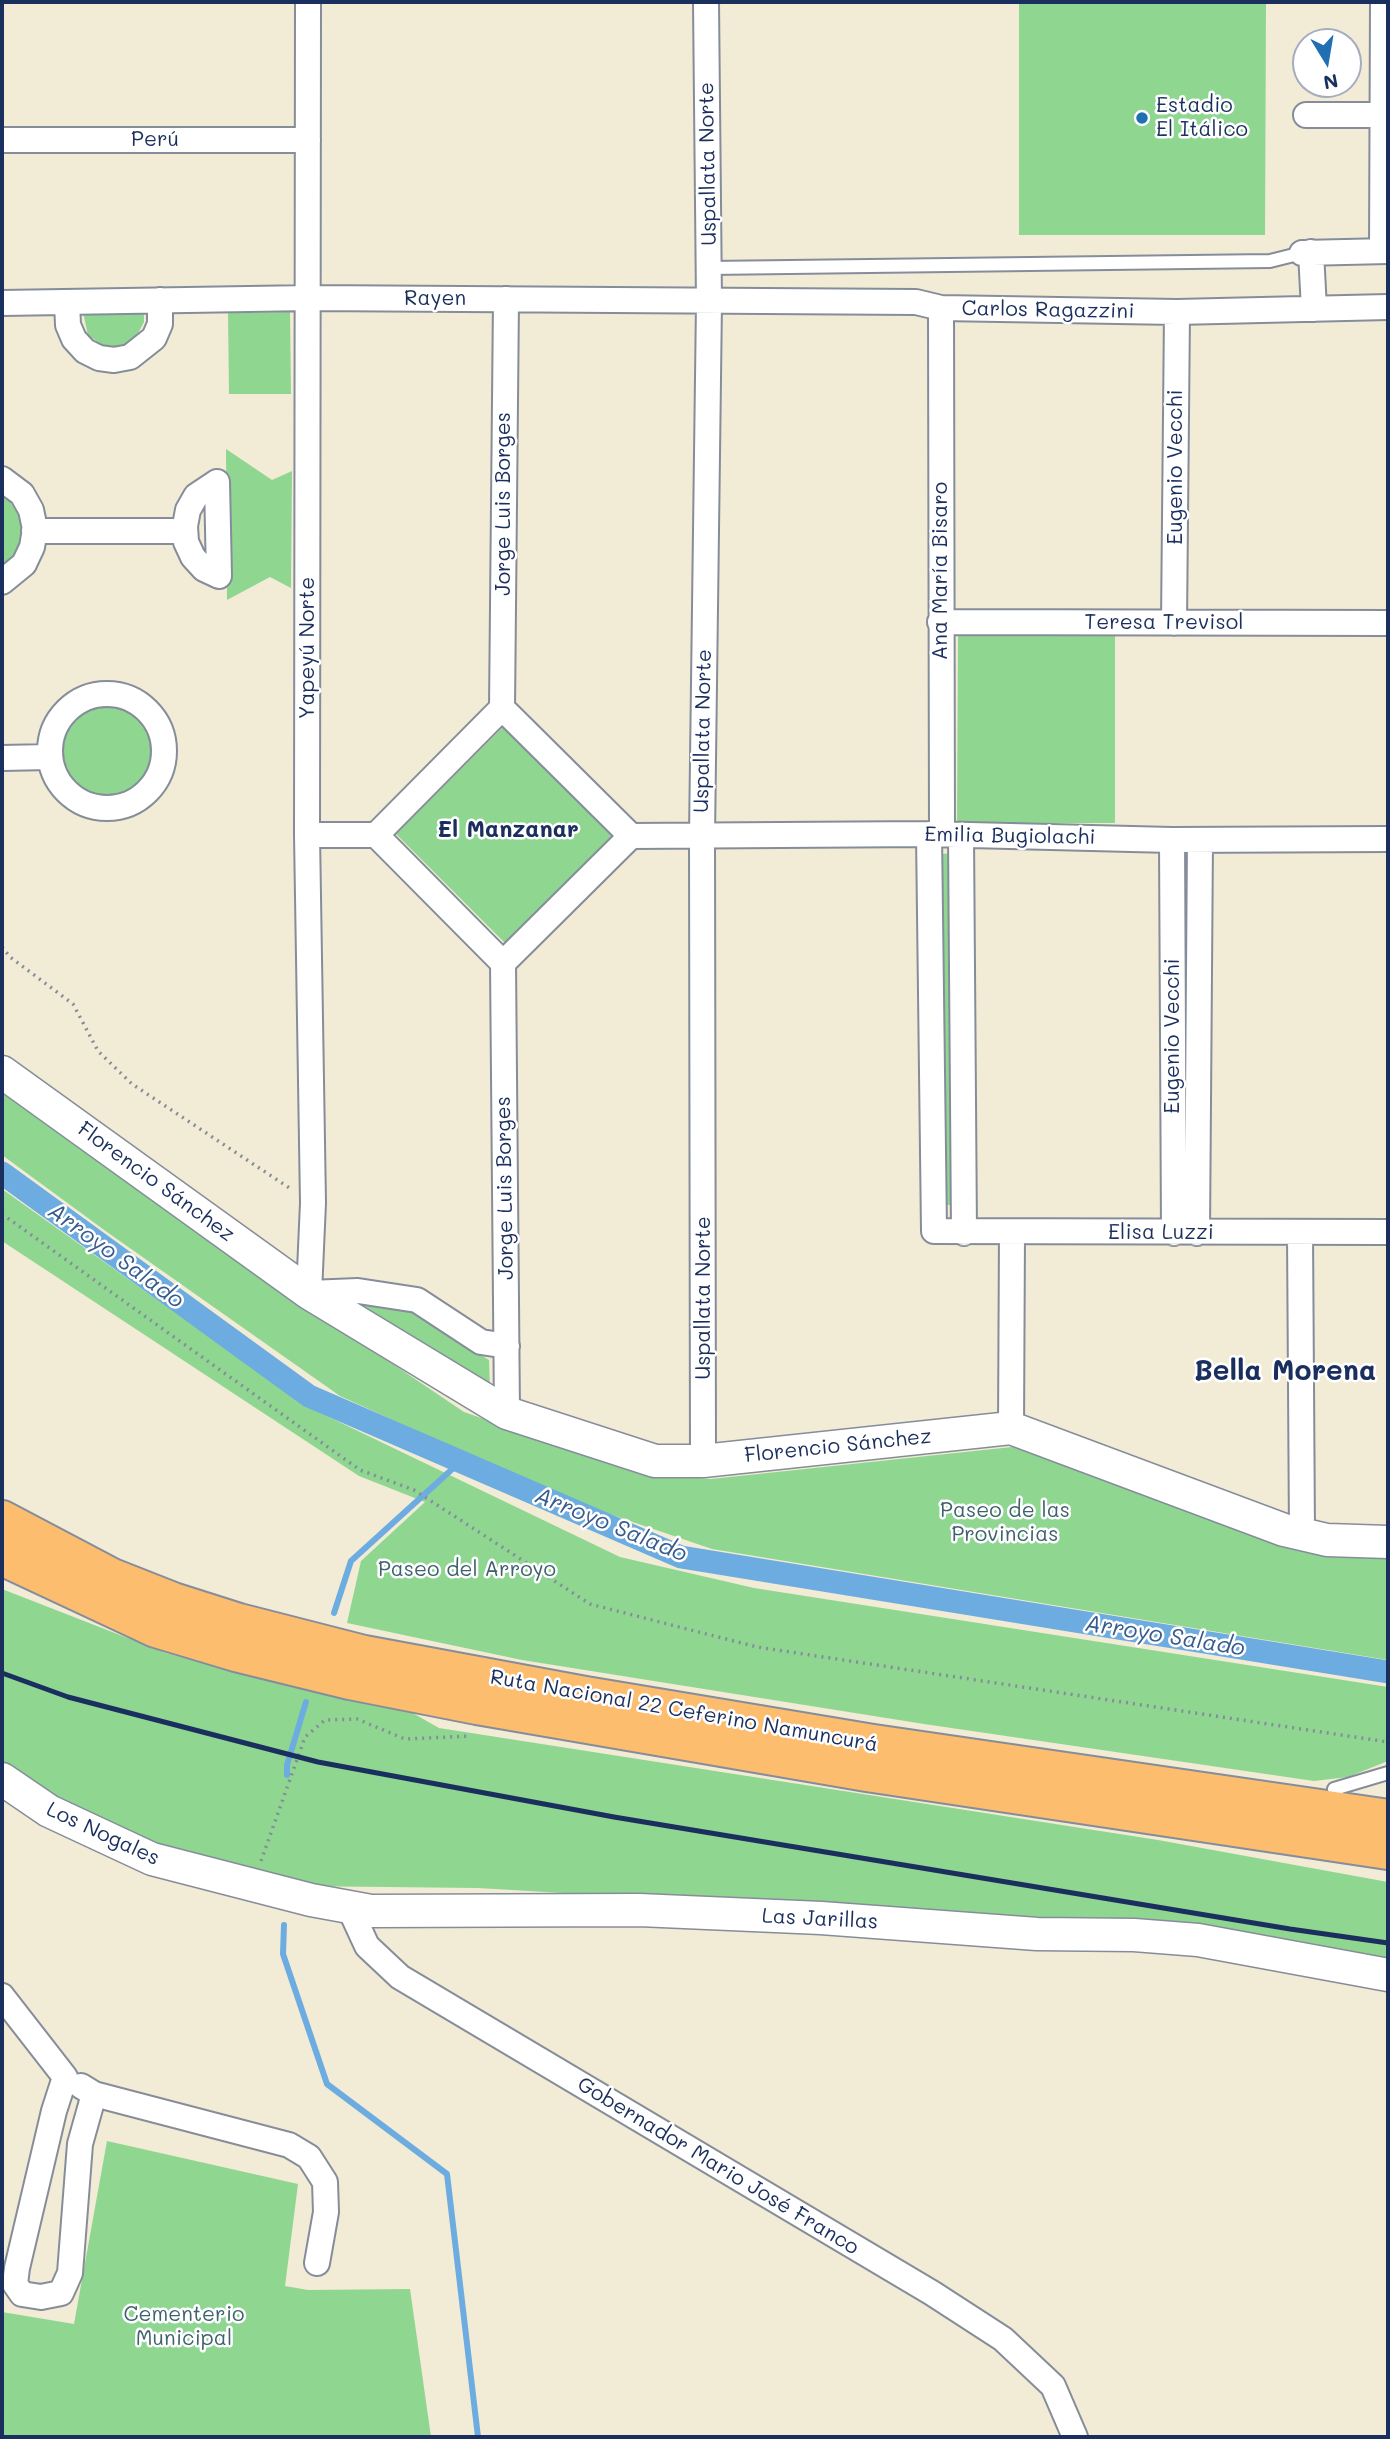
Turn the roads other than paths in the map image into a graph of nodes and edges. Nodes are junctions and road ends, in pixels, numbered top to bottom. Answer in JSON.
{"nodes":[{"id":1,"x":308,"y":2,"type":"edge"},
{"id":2,"x":706,"y":2,"type":"edge"},
{"id":3,"x":1383,"y":2,"type":"edge"},
{"id":4,"x":1306,"y":115,"type":"dead end"},
{"id":5,"x":1384,"y":115,"type":"junction"},
{"id":6,"x":2,"y":140,"type":"edge"},
{"id":7,"x":308,"y":140,"type":"junction"},
{"id":8,"x":1385,"y":251,"type":"edge"},
{"id":9,"x":1306,"y":252,"type":"junction"},
{"id":10,"x":709,"y":268,"type":"junction"},
{"id":11,"x":310,"y":298,"type":"junction"},
{"id":12,"x":506,"y":299,"type":"junction"},
{"id":13,"x":160,"y":300,"type":"junction"},
{"id":14,"x":67,"y":302,"type":"junction"},
{"id":15,"x":709,"y":302,"type":"junction"},
{"id":16,"x":2,"y":303,"type":"edge"},
{"id":17,"x":1388,"y":307,"type":"edge"},
{"id":18,"x":941,"y":308,"type":"junction"},
{"id":19,"x":1314,"y":309,"type":"junction"},
{"id":20,"x":1177,"y":312,"type":"junction"},
{"id":21,"x":2,"y":479,"type":"edge"},
{"id":22,"x":34,"y":531,"type":"junction"},
{"id":23,"x":185,"y":531,"type":"dead end"},
{"id":24,"x":2,"y":582,"type":"edge"},
{"id":25,"x":940,"y":622,"type":"junction"},
{"id":26,"x":1174,"y":623,"type":"junction"},
{"id":27,"x":1388,"y":623,"type":"edge"},
{"id":28,"x":502,"y":708,"type":"junction"},
{"id":29,"x":50,"y":757,"type":"junction"},
{"id":30,"x":2,"y":758,"type":"edge"},
{"id":31,"x":944,"y":834,"type":"junction"},
{"id":32,"x":307,"y":835,"type":"junction"},
{"id":33,"x":376,"y":835,"type":"junction"},
{"id":34,"x":631,"y":836,"type":"junction"},
{"id":35,"x":702,"y":836,"type":"junction"},
{"id":36,"x":1388,"y":839,"type":"edge"},
{"id":37,"x":1172,"y":840,"type":"junction"},
{"id":38,"x":1200,"y":840,"type":"junction"},
{"id":39,"x":503,"y":963,"type":"junction"},
{"id":40,"x":2,"y":1072,"type":"edge"},
{"id":41,"x":934,"y":1231,"type":"joint"},
{"id":42,"x":1388,"y":1232,"type":"edge"},
{"id":43,"x":964,"y":1233,"type":"junction"},
{"id":44,"x":1012,"y":1233,"type":"junction"},
{"id":45,"x":1185,"y":1233,"type":"junction"},
{"id":46,"x":1300,"y":1233,"type":"junction"},
{"id":47,"x":309,"y":1293,"type":"junction"},
{"id":48,"x":507,"y":1346,"type":"junction"},
{"id":49,"x":507,"y":1413,"type":"junction"},
{"id":50,"x":1012,"y":1428,"type":"junction"},
{"id":51,"x":704,"y":1461,"type":"junction"},
{"id":52,"x":2,"y":1520,"type":"edge"},
{"id":53,"x":1302,"y":1534,"type":"junction"},
{"id":54,"x":1388,"y":1542,"type":"edge"},
{"id":55,"x":2,"y":1556,"type":"edge"},
{"id":56,"x":2,"y":1573,"type":"edge"},
{"id":57,"x":156,"y":1628,"type":"junction"},
{"id":58,"x":1388,"y":1773,"type":"edge"},
{"id":59,"x":2,"y":1780,"type":"edge"},
{"id":60,"x":1173,"y":1787,"type":"junction"},
{"id":61,"x":1334,"y":1789,"type":"junction"},
{"id":62,"x":1388,"y":1797,"type":"edge"},
{"id":63,"x":1388,"y":1819,"type":"edge"},
{"id":64,"x":1388,"y":1850,"type":"edge"},
{"id":65,"x":252,"y":1886,"type":"joint"},
{"id":66,"x":349,"y":1907,"type":"junction"},
{"id":67,"x":1388,"y":1975,"type":"edge"},
{"id":68,"x":2,"y":1996,"type":"edge"},
{"id":69,"x":65,"y":2077,"type":"junction"},
{"id":70,"x":94,"y":2094,"type":"junction"},
{"id":71,"x":317,"y":2263,"type":"dead end"},
{"id":72,"x":1075,"y":2437,"type":"edge"}],
"edges":[{"from":1,"to":7,"type":"street","name":"Yapeyú Norte"},
{"from":2,"to":10,"type":"street","name":"Uspallata Norte"},
{"from":3,"to":5,"type":"street"},
{"from":4,"to":5,"type":"street"},
{"from":5,"to":8,"type":"street"},
{"from":6,"to":7,"type":"street","name":"Perú"},
{"from":7,"to":11,"type":"street","name":"Yapeyú Norte"},
{"from":8,"to":9,"type":"street"},
{"from":9,"to":10,"type":"lane"},
{"from":9,"to":19,"type":"street"},
{"from":10,"to":15,"type":"street","name":"Uspallata Norte"},
{"from":11,"to":12,"type":"street","name":"Rayen"},
{"from":11,"to":13,"type":"street","name":"Rayen"},
{"from":11,"to":32,"type":"street","name":"Yapeyú Norte"},
{"from":12,"to":15,"type":"street","name":"Rayen"},
{"from":12,"to":28,"type":"street","name":"Jorge Luis Borges"},
{"from":13,"to":14,"type":"street","name":"Rayen"},
{"from":13,"to":14,"type":"street"},
{"from":14,"to":16,"type":"street","name":"Rayen"},
{"from":15,"to":18,"type":"street","name":"Carlos Ragazzini"},
{"from":15,"to":35,"type":"street","name":"Uspallata Norte"},
{"from":17,"to":19,"type":"street","name":"Carlos Ragazzini"},
{"from":18,"to":20,"type":"street","name":"Carlos Ragazzini"},
{"from":18,"to":25,"type":"street","name":"Ana María Bisaro"},
{"from":19,"to":20,"type":"street","name":"Carlos Ragazzini"},
{"from":20,"to":26,"type":"street","name":"Eugenio Vecchi"},
{"from":21,"to":22,"type":"street"},
{"from":22,"to":23,"type":"street"},
{"from":22,"to":24,"type":"street"},
{"from":25,"to":26,"type":"street","name":"Teresa Trevisol"},
{"from":25,"to":31,"type":"street","name":"Ana María Bisaro"},
{"from":26,"to":27,"type":"street","name":"Teresa Trevisol"},
{"from":28,"to":33,"type":"street"},
{"from":28,"to":34,"type":"street"},
{"from":29,"to":29,"type":"street"},
{"from":29,"to":30,"type":"street"},
{"from":31,"to":35,"type":"street","name":"Emilia Bugiolachi"},
{"from":31,"to":37,"type":"street","name":"Emilia Bugiolachi"},
{"from":31,"to":41,"type":"street","name":"Ana María Bisaro"},
{"from":31,"to":43,"type":"street","name":"Ana María Bisaro"},
{"from":32,"to":33,"type":"street"},
{"from":32,"to":47,"type":"street","name":"Yapeyú Norte"},
{"from":33,"to":39,"type":"street"},
{"from":34,"to":35,"type":"street","name":"Emilia Bugiolachi"},
{"from":34,"to":39,"type":"street"},
{"from":35,"to":51,"type":"street","name":"Uspallata Norte"},
{"from":36,"to":38,"type":"street","name":"Emilia Bugiolachi"},
{"from":37,"to":38,"type":"street","name":"Emilia Bugiolachi"},
{"from":37,"to":45,"type":"street","name":"Eugenio Vecchi"},
{"from":38,"to":45,"type":"street","name":"Eugenio Vecchi"},
{"from":39,"to":48,"type":"street","name":"Jorge Luis Borges"},
{"from":40,"to":47,"type":"street","name":"Florencio Sánchez"},
{"from":41,"to":43,"type":"street","name":"Elisa Luzzi"},
{"from":42,"to":46,"type":"street","name":"Elisa Luzzi"},
{"from":43,"to":44,"type":"street","name":"Elisa Luzzi"},
{"from":44,"to":45,"type":"street","name":"Elisa Luzzi"},
{"from":44,"to":50,"type":"street"},
{"from":45,"to":46,"type":"street","name":"Elisa Luzzi"},
{"from":46,"to":53,"type":"street"},
{"from":47,"to":48,"type":"street"},
{"from":47,"to":49,"type":"street","name":"Florencio Sánchez"},
{"from":48,"to":49,"type":"street","name":"Jorge Luis Borges"},
{"from":49,"to":51,"type":"street","name":"Florencio Sánchez"},
{"from":50,"to":51,"type":"street","name":"Florencio Sánchez"},
{"from":50,"to":53,"type":"street","name":"Florencio Sánchez"},
{"from":52,"to":60,"type":"highway","name":"Ruta Nacional 22 Ceferino Namuncurá"},
{"from":53,"to":54,"type":"street","name":"Florencio Sánchez"},
{"from":55,"to":57,"type":"highway","name":"Ruta Nacional 22 Ceferino Namuncurá"},
{"from":56,"to":57,"type":"highway"},
{"from":57,"to":64,"type":"highway","name":"Ruta Nacional 22 Ceferino Namuncurá"},
{"from":58,"to":61,"type":"lane"},
{"from":59,"to":65,"type":"street","name":"Los Nogales"},
{"from":60,"to":61,"type":"highway"},
{"from":60,"to":63,"type":"highway","name":"Ruta Nacional 22 Ceferino Namuncurá"},
{"from":61,"to":62,"type":"highway"},
{"from":65,"to":66,"type":"street","name":"Las Jarillas"},
{"from":66,"to":67,"type":"street","name":"Las Jarillas"},
{"from":66,"to":72,"type":"street","name":"Gobernador Mario José Franco"},
{"from":68,"to":69,"type":"street"},
{"from":69,"to":70,"type":"street"},
{"from":69,"to":70,"type":"street"},
{"from":70,"to":71,"type":"street"}]}
